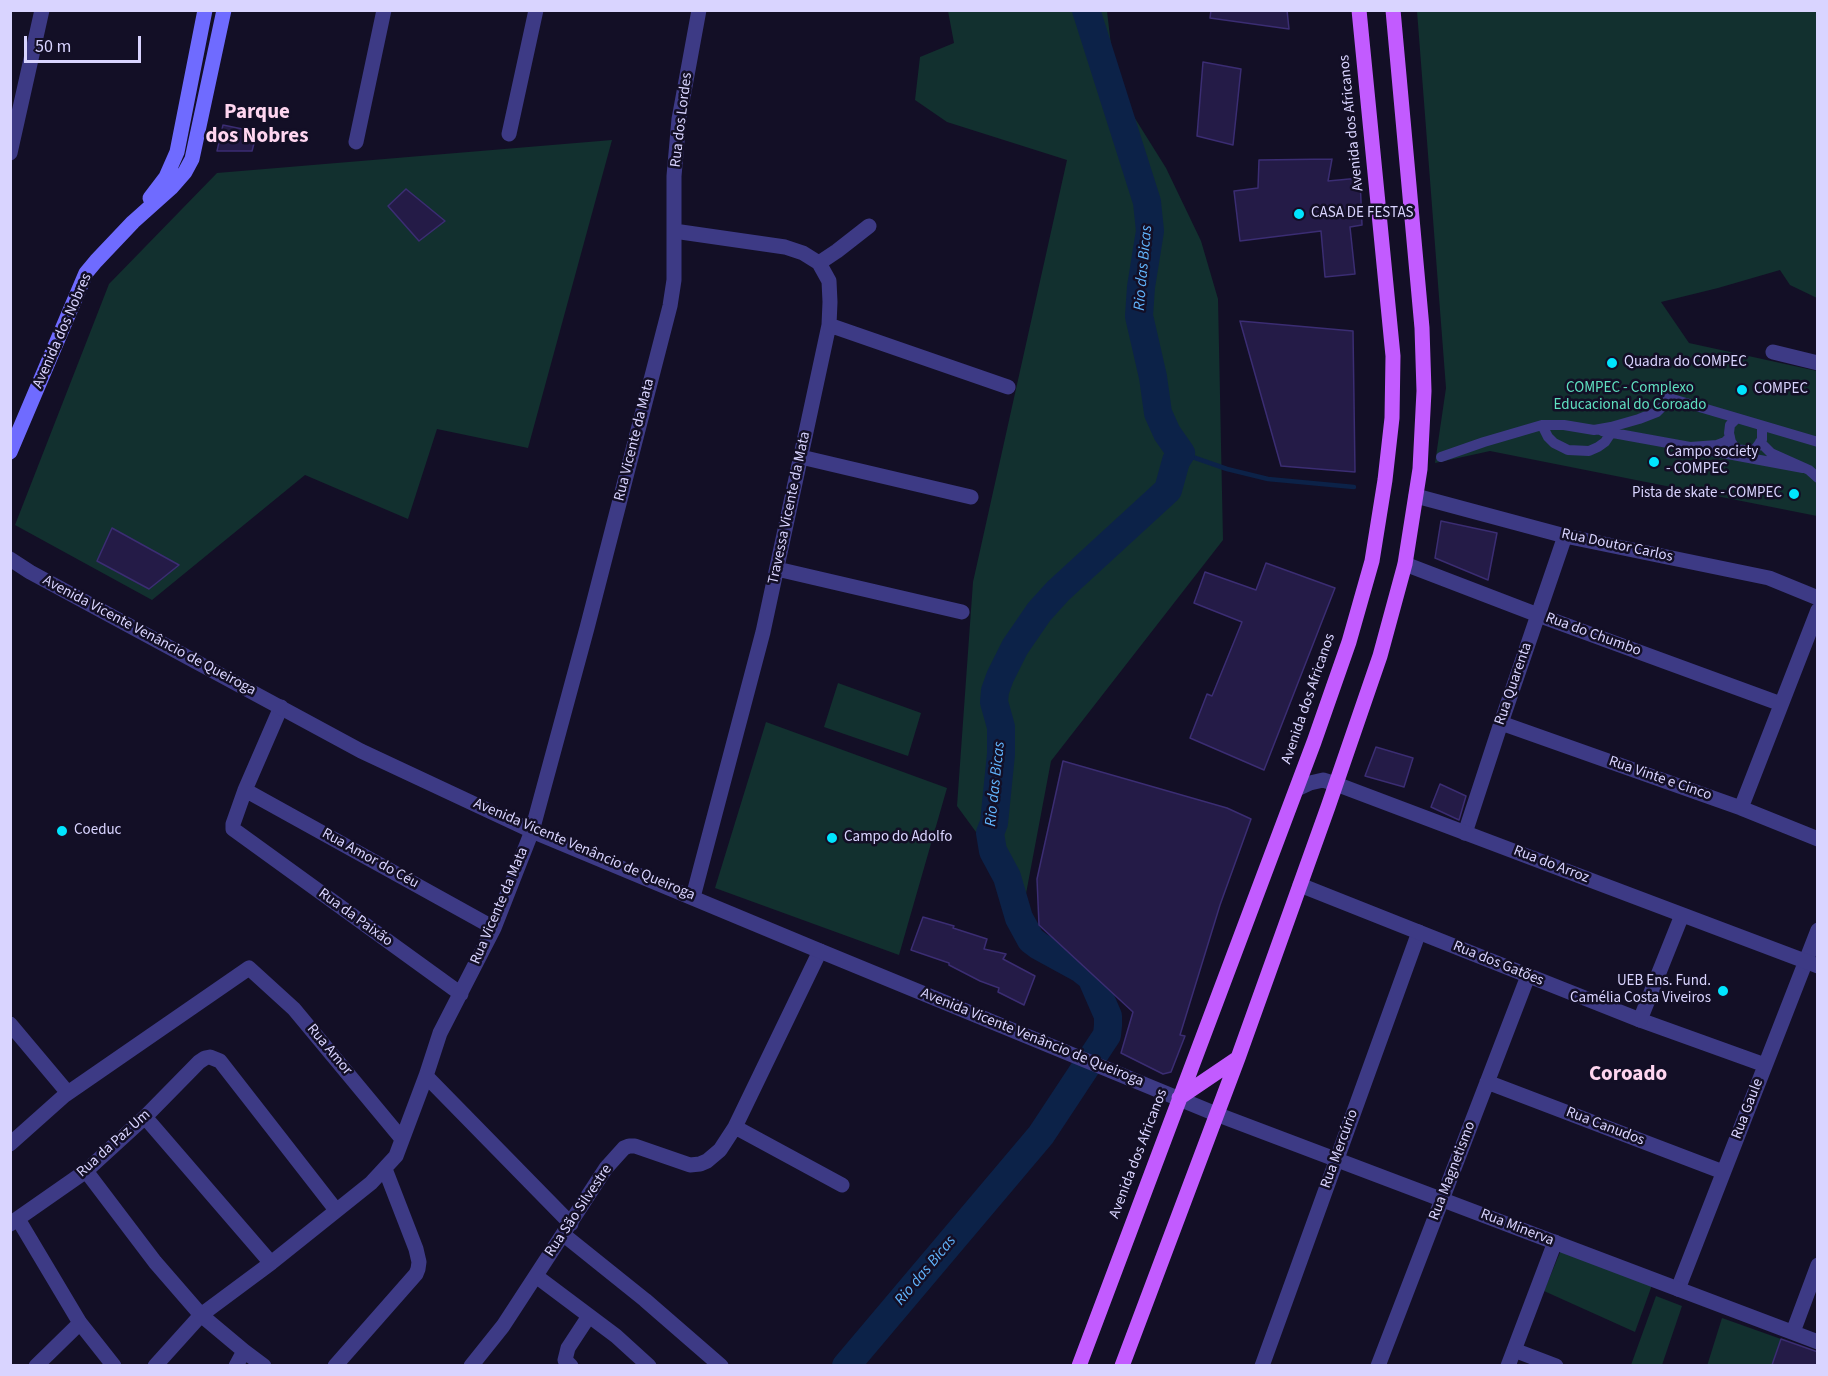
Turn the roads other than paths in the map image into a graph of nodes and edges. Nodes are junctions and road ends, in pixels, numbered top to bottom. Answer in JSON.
{"nodes":[{"id":1,"x":42,"y":10,"type":"edge"},
{"id":2,"x":205,"y":10,"type":"edge"},
{"id":3,"x":224,"y":10,"type":"edge"},
{"id":4,"x":384,"y":10,"type":"edge"},
{"id":5,"x":536,"y":10,"type":"edge"},
{"id":6,"x":699,"y":10,"type":"edge"},
{"id":7,"x":1359,"y":10,"type":"edge"},
{"id":8,"x":1393,"y":10,"type":"edge"},
{"id":9,"x":509,"y":134,"type":"dead end"},
{"id":10,"x":356,"y":142,"type":"dead end"},
{"id":11,"x":10,"y":153,"type":"edge"},
{"id":12,"x":133,"y":222,"type":"junction"},
{"id":13,"x":869,"y":226,"type":"dead end"},
{"id":14,"x":674,"y":231,"type":"junction"},
{"id":15,"x":819,"y":263,"type":"junction"},
{"id":16,"x":829,"y":325,"type":"junction"},
{"id":17,"x":1773,"y":352,"type":"dead end"},
{"id":18,"x":1818,"y":363,"type":"edge"},
{"id":19,"x":1008,"y":387,"type":"dead end"},
{"id":20,"x":1736,"y":419,"type":"junction"},
{"id":21,"x":1542,"y":426,"type":"junction"},
{"id":22,"x":1762,"y":427,"type":"junction"},
{"id":23,"x":1594,"y":430,"type":"junction"},
{"id":24,"x":1611,"y":433,"type":"junction"},
{"id":25,"x":1730,"y":437,"type":"junction"},
{"id":26,"x":1760,"y":442,"type":"junction"},
{"id":27,"x":1818,"y":442,"type":"edge"},
{"id":28,"x":11,"y":447,"type":"edge"},
{"id":29,"x":1690,"y":447,"type":"junction"},
{"id":30,"x":801,"y":457,"type":"junction"},
{"id":31,"x":1441,"y":457,"type":"dead end"},
{"id":32,"x":1803,"y":468,"type":"junction"},
{"id":33,"x":1818,"y":478,"type":"edge"},
{"id":34,"x":1416,"y":496,"type":"junction"},
{"id":35,"x":971,"y":497,"type":"dead end"},
{"id":36,"x":1565,"y":536,"type":"junction"},
{"id":37,"x":10,"y":559,"type":"edge"},
{"id":38,"x":1405,"y":564,"type":"junction"},
{"id":39,"x":777,"y":569,"type":"junction"},
{"id":40,"x":1818,"y":598,"type":"edge"},
{"id":41,"x":1818,"y":610,"type":"edge"},
{"id":42,"x":962,"y":612,"type":"dead end"},
{"id":43,"x":1538,"y":615,"type":"junction"},
{"id":44,"x":1781,"y":704,"type":"junction"},
{"id":45,"x":281,"y":707,"type":"junction"},
{"id":46,"x":1501,"y":723,"type":"junction"},
{"id":47,"x":1336,"y":784,"type":"junction"},
{"id":48,"x":1297,"y":789,"type":"junction"},
{"id":49,"x":246,"y":790,"type":"junction"},
{"id":50,"x":1741,"y":808,"type":"junction"},
{"id":51,"x":532,"y":831,"type":"junction"},
{"id":52,"x":1465,"y":833,"type":"junction"},
{"id":53,"x":1818,"y":839,"type":"edge"},
{"id":54,"x":1300,"y":885,"type":"junction"},
{"id":55,"x":693,"y":897,"type":"junction"},
{"id":56,"x":1682,"y":915,"type":"junction"},
{"id":57,"x":494,"y":928,"type":"junction"},
{"id":58,"x":1818,"y":930,"type":"edge"},
{"id":59,"x":1419,"y":932,"type":"junction"},
{"id":60,"x":820,"y":951,"type":"junction"},
{"id":61,"x":1811,"y":964,"type":"edge"},
{"id":62,"x":1528,"y":976,"type":"junction"},
{"id":63,"x":461,"y":994,"type":"junction"},
{"id":64,"x":1640,"y":1020,"type":"junction"},
{"id":65,"x":11,"y":1025,"type":"edge"},
{"id":66,"x":1238,"y":1059,"type":"junction"},
{"id":67,"x":1765,"y":1065,"type":"junction"},
{"id":68,"x":426,"y":1076,"type":"junction"},
{"id":69,"x":1487,"y":1082,"type":"junction"},
{"id":70,"x":68,"y":1093,"type":"junction"},
{"id":71,"x":1179,"y":1098,"type":"junction"},
{"id":72,"x":1216,"y":1114,"type":"junction"},
{"id":73,"x":145,"y":1117,"type":"junction"},
{"id":74,"x":735,"y":1127,"type":"junction"},
{"id":75,"x":402,"y":1139,"type":"junction"},
{"id":76,"x":10,"y":1144,"type":"edge"},
{"id":77,"x":1336,"y":1160,"type":"junction"},
{"id":78,"x":385,"y":1169,"type":"junction"},
{"id":79,"x":86,"y":1171,"type":"junction"},
{"id":80,"x":1723,"y":1172,"type":"junction"},
{"id":81,"x":842,"y":1185,"type":"dead end"},
{"id":82,"x":1442,"y":1200,"type":"junction"},
{"id":83,"x":336,"y":1210,"type":"junction"},
{"id":84,"x":14,"y":1222,"type":"edge"},
{"id":85,"x":567,"y":1229,"type":"junction"},
{"id":86,"x":1555,"y":1242,"type":"junction"},
{"id":87,"x":271,"y":1263,"type":"junction"},
{"id":88,"x":1818,"y":1265,"type":"edge"},
{"id":89,"x":537,"y":1276,"type":"junction"},
{"id":90,"x":1678,"y":1288,"type":"junction"},
{"id":91,"x":201,"y":1315,"type":"junction"},
{"id":92,"x":589,"y":1316,"type":"junction"},
{"id":93,"x":80,"y":1323,"type":"junction"},
{"id":94,"x":1793,"y":1332,"type":"junction"},
{"id":95,"x":1818,"y":1342,"type":"edge"},
{"id":96,"x":1514,"y":1350,"type":"junction"},
{"id":97,"x":244,"y":1351,"type":"junction"},
{"id":98,"x":36,"y":1365,"type":"edge"},
{"id":99,"x":114,"y":1365,"type":"edge"},
{"id":100,"x":155,"y":1365,"type":"edge"},
{"id":101,"x":236,"y":1365,"type":"edge"},
{"id":102,"x":264,"y":1365,"type":"edge"},
{"id":103,"x":335,"y":1365,"type":"edge"},
{"id":104,"x":471,"y":1365,"type":"edge"},
{"id":105,"x":571,"y":1365,"type":"edge"},
{"id":106,"x":649,"y":1365,"type":"edge"},
{"id":107,"x":721,"y":1365,"type":"edge"},
{"id":108,"x":1079,"y":1365,"type":"edge"},
{"id":109,"x":1122,"y":1365,"type":"edge"},
{"id":110,"x":1262,"y":1365,"type":"edge"},
{"id":111,"x":1378,"y":1365,"type":"edge"},
{"id":112,"x":1508,"y":1365,"type":"edge"},
{"id":113,"x":1556,"y":1365,"type":"edge"}],
"edges":[{"from":1,"to":11,"type":"street"},
{"from":2,"to":12,"type":"main road","name":"Avenida dos Nobres"},
{"from":3,"to":12,"type":"main road","name":"Avenida dos Nobres"},
{"from":4,"to":10,"type":"street"},
{"from":5,"to":9,"type":"street"},
{"from":6,"to":14,"type":"street","name":"Rua dos Lordes"},
{"from":7,"to":48,"type":"main road","name":"Avenida dos Africanos"},
{"from":8,"to":34,"type":"main road"},
{"from":12,"to":28,"type":"main road","name":"Avenida dos Nobres"},
{"from":13,"to":15,"type":"street"},
{"from":14,"to":15,"type":"street"},
{"from":14,"to":51,"type":"street","name":"Rua Vicente da Mata"},
{"from":15,"to":16,"type":"street","name":"Travessa Vicente da Mata"},
{"from":16,"to":19,"type":"street"},
{"from":16,"to":30,"type":"street","name":"Travessa Vicente da Mata"},
{"from":17,"to":18,"type":"street"},
{"from":20,"to":22,"type":"street"},
{"from":20,"to":23,"type":"street"},
{"from":20,"to":25,"type":"street"},
{"from":21,"to":23,"type":"street"},
{"from":21,"to":24,"type":"street"},
{"from":21,"to":31,"type":"street"},
{"from":22,"to":26,"type":"street"},
{"from":22,"to":27,"type":"street"},
{"from":23,"to":24,"type":"street"},
{"from":24,"to":29,"type":"street"},
{"from":25,"to":26,"type":"street"},
{"from":25,"to":29,"type":"street"},
{"from":26,"to":32,"type":"street"},
{"from":29,"to":32,"type":"street"},
{"from":30,"to":35,"type":"street"},
{"from":30,"to":39,"type":"street","name":"Travessa Vicente da Mata"},
{"from":32,"to":33,"type":"street"},
{"from":34,"to":36,"type":"street","name":"Rua Doutor Carlos"},
{"from":34,"to":38,"type":"main road"},
{"from":36,"to":40,"type":"street","name":"Rua Doutor Carlos"},
{"from":36,"to":43,"type":"street","name":"Rua Quarenta"},
{"from":37,"to":45,"type":"street","name":"Avenida Vicente Venâncio de Queiroga"},
{"from":38,"to":43,"type":"street","name":"Rua do Chumbo"},
{"from":38,"to":47,"type":"main road"},
{"from":39,"to":42,"type":"street"},
{"from":39,"to":55,"type":"street","name":"Travessa Vicente da Mata"},
{"from":41,"to":44,"type":"street"},
{"from":43,"to":44,"type":"street","name":"Rua do Chumbo"},
{"from":43,"to":46,"type":"street","name":"Rua Quarenta"},
{"from":44,"to":50,"type":"street"},
{"from":45,"to":49,"type":"street"},
{"from":45,"to":51,"type":"street","name":"Avenida Vicente Venâncio de Queiroga"},
{"from":46,"to":50,"type":"street","name":"Rua Vinte e Cinco"},
{"from":46,"to":52,"type":"street","name":"Rua Quarenta"},
{"from":47,"to":48,"type":"street","name":"Rua do Arroz"},
{"from":47,"to":52,"type":"street","name":"Rua do Arroz"},
{"from":47,"to":54,"type":"main road"},
{"from":48,"to":71,"type":"main road","name":"Avenida dos Africanos"},
{"from":49,"to":57,"type":"street","name":"Rua Amor do Céu"},
{"from":49,"to":63,"type":"street","name":"Rua da Paixão"},
{"from":50,"to":53,"type":"street","name":"Rua Vinte e Cinco"},
{"from":51,"to":55,"type":"street","name":"Avenida Vicente Venâncio de Queiroga"},
{"from":51,"to":57,"type":"street","name":"Rua Vicente da Mata"},
{"from":52,"to":56,"type":"street","name":"Rua do Arroz"},
{"from":54,"to":59,"type":"street","name":"Rua dos Gatões"},
{"from":54,"to":66,"type":"main road"},
{"from":55,"to":60,"type":"street","name":"Avenida Vicente Venâncio de Queiroga"},
{"from":56,"to":61,"type":"street","name":"Rua do Arroz"},
{"from":56,"to":64,"type":"street"},
{"from":57,"to":63,"type":"street","name":"Rua Vicente da Mata"},
{"from":58,"to":61,"type":"street","name":"Rua Gaule"},
{"from":59,"to":62,"type":"street","name":"Rua dos Gatões"},
{"from":59,"to":77,"type":"street","name":"Rua Mercúrio"},
{"from":60,"to":71,"type":"street","name":"Avenida Vicente Venâncio de Queiroga"},
{"from":60,"to":74,"type":"street","name":"Rua São Silvestre"},
{"from":61,"to":67,"type":"street","name":"Rua Gaule"},
{"from":62,"to":64,"type":"street","name":"Rua dos Gatões"},
{"from":62,"to":69,"type":"street","name":"Rua Magnetismo"},
{"from":63,"to":68,"type":"street","name":"Rua Vicente da Mata"},
{"from":64,"to":67,"type":"street","name":"Rua dos Gatões"},
{"from":65,"to":70,"type":"street"},
{"from":66,"to":71,"type":"main road"},
{"from":66,"to":72,"type":"main road"},
{"from":67,"to":80,"type":"street","name":"Rua Gaule"},
{"from":68,"to":75,"type":"street","name":"Rua Vicente da Mata"},
{"from":68,"to":85,"type":"street"},
{"from":69,"to":80,"type":"street","name":"Rua Canudos"},
{"from":69,"to":82,"type":"street","name":"Rua Magnetismo"},
{"from":70,"to":75,"type":"street","name":"Rua Amor"},
{"from":70,"to":76,"type":"street"},
{"from":71,"to":72,"type":"street","name":"Avenida Vicente Venâncio de Queiroga"},
{"from":71,"to":108,"type":"main road","name":"Avenida dos Africanos"},
{"from":72,"to":77,"type":"street","name":"Rua Minerva"},
{"from":72,"to":109,"type":"main road"},
{"from":73,"to":79,"type":"street","name":"Rua da Paz Um"},
{"from":73,"to":83,"type":"street","name":"Rua da Paz Um"},
{"from":73,"to":87,"type":"street"},
{"from":74,"to":81,"type":"street"},
{"from":74,"to":85,"type":"street","name":"Rua São Silvestre"},
{"from":75,"to":78,"type":"street","name":"Rua Vicente da Mata"},
{"from":77,"to":82,"type":"street","name":"Rua Minerva"},
{"from":77,"to":110,"type":"street","name":"Rua Mercúrio"},
{"from":78,"to":83,"type":"street","name":"Rua Vicente da Mata"},
{"from":78,"to":103,"type":"street"},
{"from":79,"to":84,"type":"street","name":"Rua da Paz Um"},
{"from":79,"to":91,"type":"street"},
{"from":80,"to":90,"type":"street","name":"Rua Gaule"},
{"from":82,"to":86,"type":"street","name":"Rua Minerva"},
{"from":82,"to":111,"type":"street","name":"Rua Magnetismo"},
{"from":83,"to":87,"type":"street","name":"Rua Vicente da Mata"},
{"from":84,"to":93,"type":"street"},
{"from":85,"to":89,"type":"street","name":"Rua São Silvestre"},
{"from":85,"to":107,"type":"street"},
{"from":86,"to":90,"type":"street","name":"Rua Minerva"},
{"from":86,"to":96,"type":"street"},
{"from":87,"to":91,"type":"street","name":"Rua Vicente da Mata"},
{"from":88,"to":94,"type":"street"},
{"from":89,"to":92,"type":"street"},
{"from":89,"to":104,"type":"street","name":"Rua São Silvestre"},
{"from":90,"to":94,"type":"street","name":"Rua Minerva"},
{"from":91,"to":97,"type":"street"},
{"from":91,"to":100,"type":"street","name":"Rua Vicente da Mata"},
{"from":92,"to":105,"type":"street"},
{"from":92,"to":106,"type":"street"},
{"from":93,"to":98,"type":"street"},
{"from":93,"to":99,"type":"street"},
{"from":94,"to":95,"type":"street","name":"Rua Minerva"},
{"from":96,"to":112,"type":"street"},
{"from":96,"to":113,"type":"street"},
{"from":97,"to":101,"type":"street"},
{"from":97,"to":102,"type":"street"}]}
